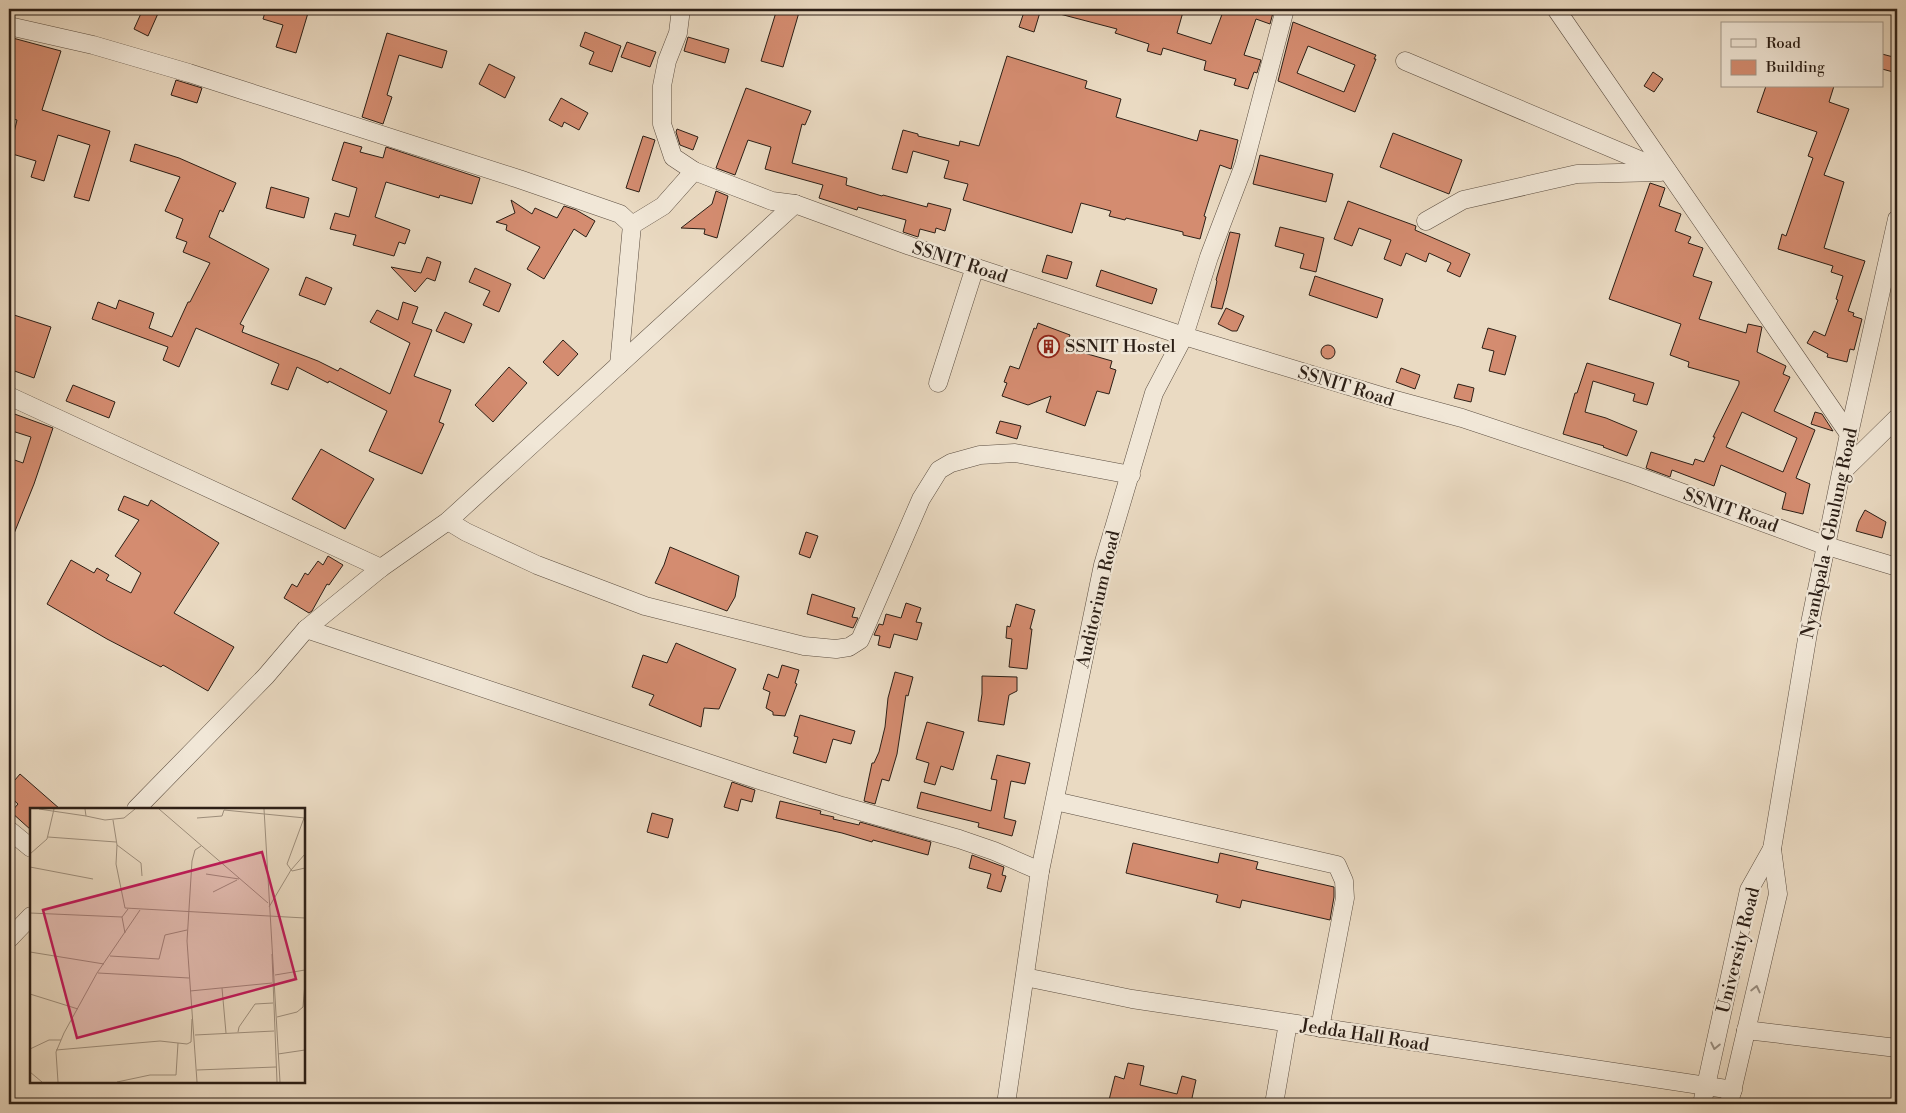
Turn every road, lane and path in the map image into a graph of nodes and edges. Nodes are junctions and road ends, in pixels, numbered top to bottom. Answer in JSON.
{"nodes":[{"id":1,"x":681,"y":9,"type":"edge"},
{"id":2,"x":1285,"y":9,"type":"edge"},
{"id":3,"x":1556,"y":9,"type":"edge"},
{"id":4,"x":9,"y":26,"type":"edge"},
{"id":5,"x":1405,"y":61,"type":"dead end"},
{"id":6,"x":694,"y":171,"type":"junction"},
{"id":7,"x":1668,"y":172,"type":"junction"},
{"id":8,"x":795,"y":204,"type":"junction"},
{"id":9,"x":1897,"y":219,"type":"edge"},
{"id":10,"x":1426,"y":221,"type":"dead end"},
{"id":11,"x":632,"y":225,"type":"junction"},
{"id":12,"x":975,"y":267,"type":"junction"},
{"id":13,"x":1184,"y":336,"type":"junction"},
{"id":14,"x":619,"y":365,"type":"junction"},
{"id":15,"x":938,"y":383,"type":"dead end"},
{"id":16,"x":9,"y":396,"type":"edge"},
{"id":17,"x":1897,"y":418,"type":"edge"},
{"id":18,"x":1849,"y":434,"type":"junction"},
{"id":19,"x":1842,"y":472,"type":"junction"},
{"id":20,"x":1131,"y":475,"type":"junction"},
{"id":21,"x":448,"y":521,"type":"junction"},
{"id":22,"x":1827,"y":546,"type":"junction"},
{"id":23,"x":1897,"y":567,"type":"edge"},
{"id":24,"x":381,"y":568,"type":"junction"},
{"id":25,"x":306,"y":629,"type":"junction"},
{"id":26,"x":1055,"y":802,"type":"junction"},
{"id":27,"x":137,"y":808,"type":"edge"},
{"id":28,"x":9,"y":830,"type":"edge"},
{"id":29,"x":30,"y":847,"type":"edge"},
{"id":30,"x":1772,"y":849,"type":"junction"},
{"id":31,"x":1040,"y":871,"type":"junction"},
{"id":32,"x":30,"y":917,"type":"edge"},
{"id":33,"x":9,"y":939,"type":"edge"},
{"id":34,"x":1025,"y":977,"type":"junction"},
{"id":35,"x":1288,"y":1023,"type":"junction"},
{"id":36,"x":1320,"y":1028,"type":"junction"},
{"id":37,"x":1746,"y":1030,"type":"junction"},
{"id":38,"x":1897,"y":1048,"type":"edge"},
{"id":39,"x":1706,"y":1086,"type":"junction"},
{"id":40,"x":1731,"y":1097,"type":"edge"},
{"id":41,"x":1006,"y":1104,"type":"edge"},
{"id":42,"x":1274,"y":1104,"type":"edge"},
{"id":43,"x":1702,"y":1104,"type":"edge"}],
"edges":[{"from":1,"to":6,"type":"street","name":"SSNIT Road"},
{"from":2,"to":13,"type":"street","name":"Auditorium Road"},
{"from":3,"to":7,"type":"street"},
{"from":4,"to":11,"type":"street"},
{"from":5,"to":7,"type":"street"},
{"from":6,"to":8,"type":"street","name":"SSNIT Road"},
{"from":6,"to":11,"type":"street"},
{"from":7,"to":10,"type":"street"},
{"from":7,"to":18,"type":"street"},
{"from":8,"to":12,"type":"street","name":"SSNIT Road"},
{"from":8,"to":14,"type":"street"},
{"from":9,"to":18,"type":"street","name":"Nyankpala - Gbulung Road"},
{"from":11,"to":14,"type":"street"},
{"from":12,"to":13,"type":"street","name":"SSNIT Road"},
{"from":12,"to":15,"type":"street"},
{"from":13,"to":20,"type":"street","name":"Auditorium Road"},
{"from":13,"to":22,"type":"street","name":"SSNIT Road"},
{"from":14,"to":21,"type":"street"},
{"from":16,"to":24,"type":"street"},
{"from":17,"to":19,"type":"street"},
{"from":18,"to":19,"type":"street","name":"Nyankpala - Gbulung Road"},
{"from":19,"to":22,"type":"street","name":"Nyankpala - Gbulung Road"},
{"from":20,"to":21,"type":"street"},
{"from":20,"to":26,"type":"street","name":"Auditorium Road"},
{"from":21,"to":24,"type":"street"},
{"from":22,"to":23,"type":"street","name":"SSNIT Road"},
{"from":22,"to":30,"type":"street","name":"Nyankpala - Gbulung Road"},
{"from":24,"to":25,"type":"street"},
{"from":25,"to":27,"type":"street"},
{"from":25,"to":31,"type":"street"},
{"from":26,"to":31,"type":"street","name":"Auditorium Road"},
{"from":26,"to":36,"type":"street"},
{"from":28,"to":29,"type":"street"},
{"from":37,"to":30,"type":"street","name":"University Road","one_way":true},
{"from":30,"to":39,"type":"street","name":"University Road","one_way":true},
{"from":31,"to":34,"type":"street","name":"Auditorium Road"},
{"from":32,"to":33,"type":"street"},
{"from":34,"to":35,"type":"street","name":"Jedda Hall Road"},
{"from":34,"to":41,"type":"street"},
{"from":35,"to":36,"type":"street","name":"Jedda Hall Road"},
{"from":35,"to":42,"type":"street"},
{"from":36,"to":39,"type":"street","name":"Jedda Hall Road"},
{"from":37,"to":38,"type":"street"},
{"from":37,"to":40,"type":"street","name":"University Road"},
{"from":39,"to":40,"type":"street","name":"Jedda Hall Road"},
{"from":39,"to":43,"type":"street","name":"University Road"}]}
